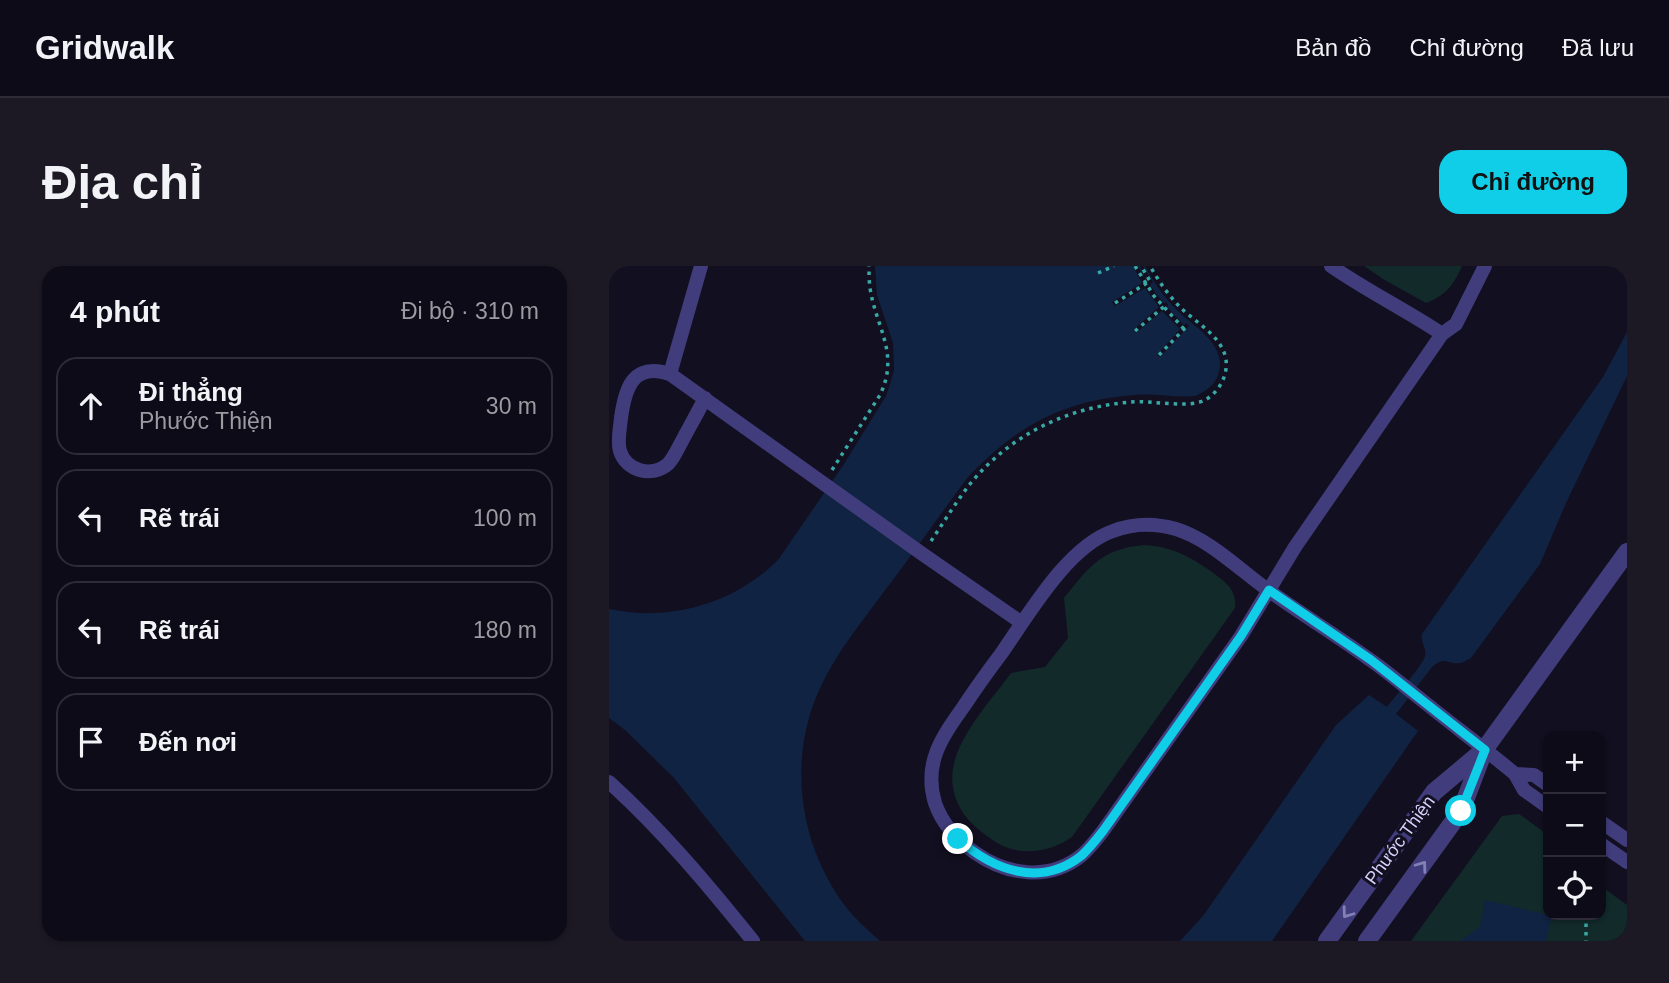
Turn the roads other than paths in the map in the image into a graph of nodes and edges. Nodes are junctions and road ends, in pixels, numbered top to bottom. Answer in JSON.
{"nodes":[{"id":1,"x":701,"y":266,"type":"edge"},
{"id":2,"x":1331,"y":266,"type":"edge"},
{"id":3,"x":1485,"y":266,"type":"edge"},
{"id":4,"x":1442,"y":334,"type":"junction"},
{"id":5,"x":670,"y":374,"type":"junction"},
{"id":6,"x":705,"y":398,"type":"junction"},
{"id":7,"x":1627,"y":552,"type":"edge"},
{"id":8,"x":1269,"y":590,"type":"junction"},
{"id":9,"x":1022,"y":623,"type":"junction"},
{"id":10,"x":1485,"y":750,"type":"junction"},
{"id":11,"x":1515,"y":774,"type":"junction"},
{"id":12,"x":1543,"y":781,"type":"edge"},
{"id":13,"x":609,"y":782,"type":"edge"},
{"id":14,"x":1543,"y":803,"type":"edge"},
{"id":15,"x":1606,"y":825,"type":"edge"},
{"id":16,"x":1627,"y":840,"type":"edge"},
{"id":17,"x":1606,"y":847,"type":"edge"},
{"id":18,"x":1627,"y":862,"type":"edge"},
{"id":19,"x":753,"y":941,"type":"edge"},
{"id":20,"x":1327,"y":941,"type":"edge"},
{"id":21,"x":1367,"y":941,"type":"edge"}],
"edges":[{"from":1,"to":5,"type":"street"},
{"from":2,"to":4,"type":"street"},
{"from":3,"to":4,"type":"street"},
{"from":4,"to":8,"type":"street"},
{"from":5,"to":6,"type":"street"},
{"from":5,"to":6,"type":"street"},
{"from":6,"to":9,"type":"street"},
{"from":7,"to":10,"type":"street","name":"Phước Thiện"},
{"from":8,"to":9,"type":"street"},
{"from":8,"to":9,"type":"street"},
{"from":8,"to":10,"type":"street"},
{"from":10,"to":11,"type":"street"},
{"from":10,"to":20,"type":"street","name":"Phước Thiện","one_way":true},
{"from":21,"to":10,"type":"street","name":"Phước Thiện","one_way":true},
{"from":11,"to":12,"type":"street"},
{"from":11,"to":14,"type":"street"},
{"from":13,"to":19,"type":"street"},
{"from":15,"to":16,"type":"street"},
{"from":17,"to":18,"type":"street"}]}
